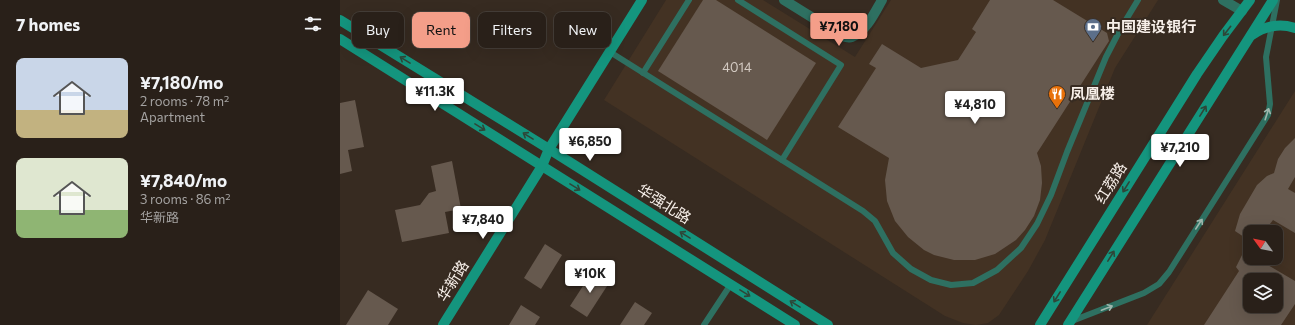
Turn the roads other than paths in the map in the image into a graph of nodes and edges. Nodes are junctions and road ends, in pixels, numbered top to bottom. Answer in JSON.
{"nodes":[{"id":1,"x":642,"y":0,"type":"edge"},
{"id":2,"x":689,"y":0,"type":"edge"},
{"id":3,"x":738,"y":0,"type":"edge"},
{"id":4,"x":784,"y":0,"type":"edge"},
{"id":5,"x":882,"y":0,"type":"edge"},
{"id":6,"x":1138,"y":0,"type":"edge"},
{"id":7,"x":1222,"y":0,"type":"edge"},
{"id":8,"x":1250,"y":0,"type":"edge"},
{"id":9,"x":1273,"y":0,"type":"edge"},
{"id":10,"x":1277,"y":0,"type":"edge"},
{"id":11,"x":1242,"y":11,"type":"junction"},
{"id":12,"x":340,"y":20,"type":"edge"},
{"id":13,"x":1272,"y":26,"type":"junction"},
{"id":14,"x":1295,"y":28,"type":"edge"},
{"id":15,"x":340,"y":39,"type":"edge"},
{"id":16,"x":1247,"y":40,"type":"junction"},
{"id":17,"x":610,"y":52,"type":"junction"},
{"id":18,"x":644,"y":73,"type":"junction"},
{"id":19,"x":549,"y":149,"type":"junction"},
{"id":20,"x":782,"y":160,"type":"junction"},
{"id":21,"x":542,"y":166,"type":"junction"},
{"id":22,"x":731,"y":284,"type":"junction"},
{"id":23,"x":1069,"y":323,"type":"edge"},
{"id":24,"x":442,"y":325,"type":"edge"},
{"id":25,"x":704,"y":325,"type":"edge"},
{"id":26,"x":796,"y":325,"type":"edge"},
{"id":27,"x":828,"y":325,"type":"edge"},
{"id":28,"x":1040,"y":325,"type":"edge"}],
"edges":[{"from":1,"to":17,"type":"main road","name":"华新路"},
{"from":2,"to":18,"type":"lane"},
{"from":3,"to":20,"type":"lane"},
{"from":4,"to":5,"type":"street"},
{"from":6,"to":20,"type":"lane"},
{"from":7,"to":11,"type":"street"},
{"from":8,"to":11,"type":"main road","name":"红荔路"},
{"from":9,"to":16,"type":"main road"},
{"from":10,"to":13,"type":"lane"},
{"from":11,"to":28,"type":"main road","name":"红荔路","one_way":true},
{"from":19,"to":12,"type":"main road","name":"华强北路","one_way":true},
{"from":13,"to":14,"type":"main road"},
{"from":13,"to":16,"type":"main road"},
{"from":23,"to":13,"type":"lane","one_way":true},
{"from":15,"to":21,"type":"main road","one_way":true},
{"from":23,"to":16,"type":"main road","one_way":true},
{"from":17,"to":18,"type":"lane"},
{"from":17,"to":19,"type":"main road","name":"华新路"},
{"from":18,"to":20,"type":"lane"},
{"from":19,"to":21,"type":"main road","name":"华新路"},
{"from":27,"to":19,"type":"main road","name":"华强北路","one_way":true},
{"from":21,"to":22,"type":"main road","one_way":true},
{"from":21,"to":24,"type":"main road","name":"华新路"},
{"from":22,"to":25,"type":"lane"},
{"from":22,"to":26,"type":"main road","one_way":true}]}
